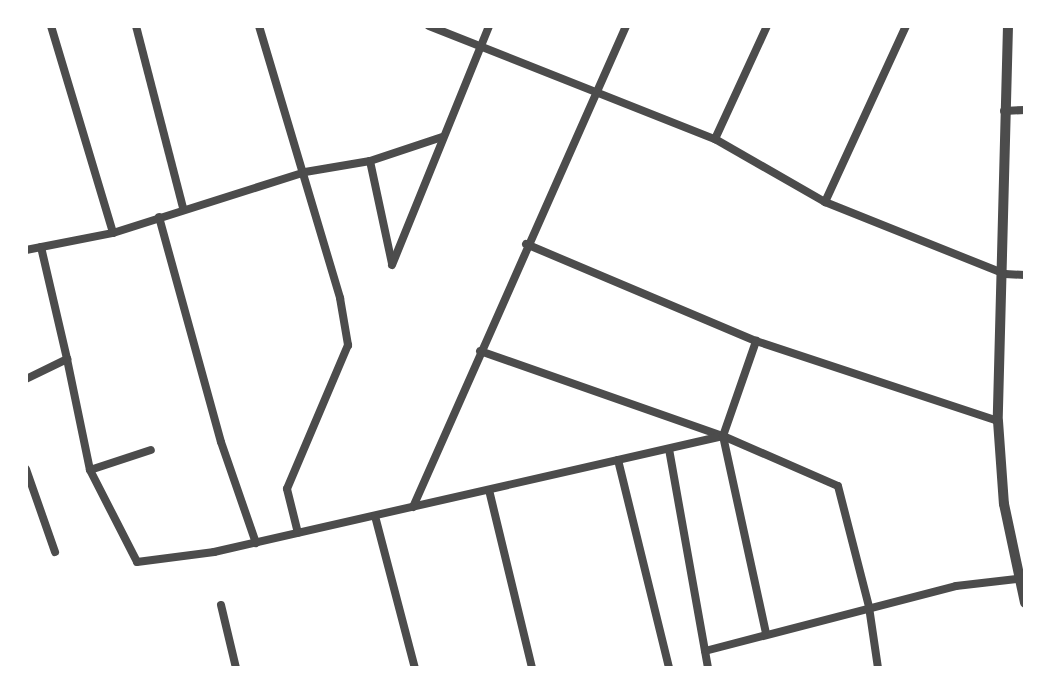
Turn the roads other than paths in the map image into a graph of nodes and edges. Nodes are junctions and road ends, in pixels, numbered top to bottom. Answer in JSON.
{"nodes":[{"id":1,"x":51,"y":26,"type":"edge"},
{"id":2,"x":136,"y":26,"type":"edge"},
{"id":3,"x":259,"y":26,"type":"edge"},
{"id":4,"x":429,"y":26,"type":"edge"},
{"id":5,"x":489,"y":26,"type":"edge"},
{"id":6,"x":626,"y":26,"type":"edge"},
{"id":7,"x":767,"y":26,"type":"edge"},
{"id":8,"x":906,"y":26,"type":"edge"},
{"id":9,"x":1008,"y":26,"type":"edge"},
{"id":10,"x":479,"y":48,"type":"junction"},
{"id":11,"x":596,"y":93,"type":"junction"},
{"id":12,"x":1025,"y":110,"type":"edge"},
{"id":13,"x":1004,"y":111,"type":"junction"},
{"id":14,"x":442,"y":137,"type":"junction"},
{"id":15,"x":715,"y":139,"type":"junction"},
{"id":16,"x":370,"y":161,"type":"junction"},
{"id":17,"x":305,"y":172,"type":"junction"},
{"id":18,"x":825,"y":202,"type":"junction"},
{"id":19,"x":183,"y":208,"type":"junction"},
{"id":20,"x":159,"y":217,"type":"junction"},
{"id":21,"x":113,"y":233,"type":"junction"},
{"id":22,"x":526,"y":244,"type":"junction"},
{"id":23,"x":41,"y":247,"type":"junction"},
{"id":24,"x":26,"y":250,"type":"edge"},
{"id":25,"x":1005,"y":274,"type":"junction"},
{"id":26,"x":1025,"y":275,"type":"edge"},
{"id":27,"x":756,"y":341,"type":"junction"},
{"id":28,"x":480,"y":351,"type":"junction"},
{"id":29,"x":67,"y":359,"type":"junction"},
{"id":30,"x":26,"y":379,"type":"edge"},
{"id":31,"x":998,"y":421,"type":"junction"},
{"id":32,"x":723,"y":436,"type":"junction"},
{"id":33,"x":669,"y":449,"type":"junction"},
{"id":34,"x":151,"y":450,"type":"dead end"},
{"id":35,"x":618,"y":460,"type":"junction"},
{"id":36,"x":26,"y":469,"type":"edge"},
{"id":37,"x":90,"y":470,"type":"junction"},
{"id":38,"x":489,"y":490,"type":"junction"},
{"id":39,"x":413,"y":507,"type":"junction"},
{"id":40,"x":375,"y":516,"type":"junction"},
{"id":41,"x":298,"y":533,"type":"junction"},
{"id":42,"x":256,"y":543,"type":"junction"},
{"id":43,"x":55,"y":552,"type":"dead end"},
{"id":44,"x":1017,"y":579,"type":"junction"},
{"id":45,"x":1025,"y":603,"type":"edge"},
{"id":46,"x":221,"y":605,"type":"dead end"},
{"id":47,"x":869,"y":607,"type":"junction"},
{"id":48,"x":766,"y":634,"type":"junction"},
{"id":49,"x":705,"y":651,"type":"junction"},
{"id":50,"x":236,"y":668,"type":"edge"},
{"id":51,"x":415,"y":668,"type":"edge"},
{"id":52,"x":532,"y":668,"type":"edge"},
{"id":53,"x":669,"y":668,"type":"edge"},
{"id":54,"x":708,"y":668,"type":"edge"},
{"id":55,"x":878,"y":668,"type":"edge"}],
"edges":[{"from":1,"to":21,"type":"street"},
{"from":2,"to":19,"type":"street"},
{"from":3,"to":17,"type":"street"},
{"from":4,"to":10,"type":"street"},
{"from":5,"to":10,"type":"street"},
{"from":6,"to":11,"type":"street"},
{"from":7,"to":15,"type":"street"},
{"from":8,"to":18,"type":"street"},
{"from":9,"to":13,"type":"street"},
{"from":10,"to":11,"type":"street"},
{"from":10,"to":14,"type":"street"},
{"from":11,"to":15,"type":"street"},
{"from":11,"to":22,"type":"street"},
{"from":12,"to":13,"type":"street"},
{"from":13,"to":25,"type":"street"},
{"from":14,"to":16,"type":"street"},
{"from":14,"to":16,"type":"street"},
{"from":15,"to":18,"type":"street"},
{"from":16,"to":17,"type":"street"},
{"from":17,"to":19,"type":"street"},
{"from":17,"to":41,"type":"street"},
{"from":18,"to":25,"type":"street"},
{"from":19,"to":20,"type":"street"},
{"from":20,"to":21,"type":"street"},
{"from":20,"to":42,"type":"street"},
{"from":21,"to":23,"type":"street"},
{"from":22,"to":27,"type":"street"},
{"from":22,"to":28,"type":"street"},
{"from":23,"to":24,"type":"street"},
{"from":23,"to":29,"type":"street"},
{"from":25,"to":26,"type":"street"},
{"from":25,"to":31,"type":"street"},
{"from":27,"to":31,"type":"street"},
{"from":27,"to":32,"type":"street"},
{"from":28,"to":32,"type":"street"},
{"from":28,"to":39,"type":"street"},
{"from":29,"to":30,"type":"street"},
{"from":29,"to":37,"type":"street"},
{"from":31,"to":44,"type":"street"},
{"from":32,"to":33,"type":"street"},
{"from":32,"to":47,"type":"street"},
{"from":32,"to":48,"type":"street"},
{"from":33,"to":35,"type":"street"},
{"from":33,"to":49,"type":"street"},
{"from":34,"to":37,"type":"street"},
{"from":35,"to":38,"type":"street"},
{"from":35,"to":53,"type":"street"},
{"from":36,"to":43,"type":"street"},
{"from":37,"to":42,"type":"street"},
{"from":38,"to":39,"type":"street"},
{"from":38,"to":52,"type":"street"},
{"from":39,"to":40,"type":"street"},
{"from":40,"to":41,"type":"street"},
{"from":40,"to":51,"type":"street"},
{"from":41,"to":42,"type":"street"},
{"from":44,"to":45,"type":"street"},
{"from":44,"to":47,"type":"street"},
{"from":46,"to":50,"type":"street"},
{"from":47,"to":48,"type":"street"},
{"from":47,"to":55,"type":"street"},
{"from":48,"to":49,"type":"street"},
{"from":49,"to":54,"type":"street"}]}
